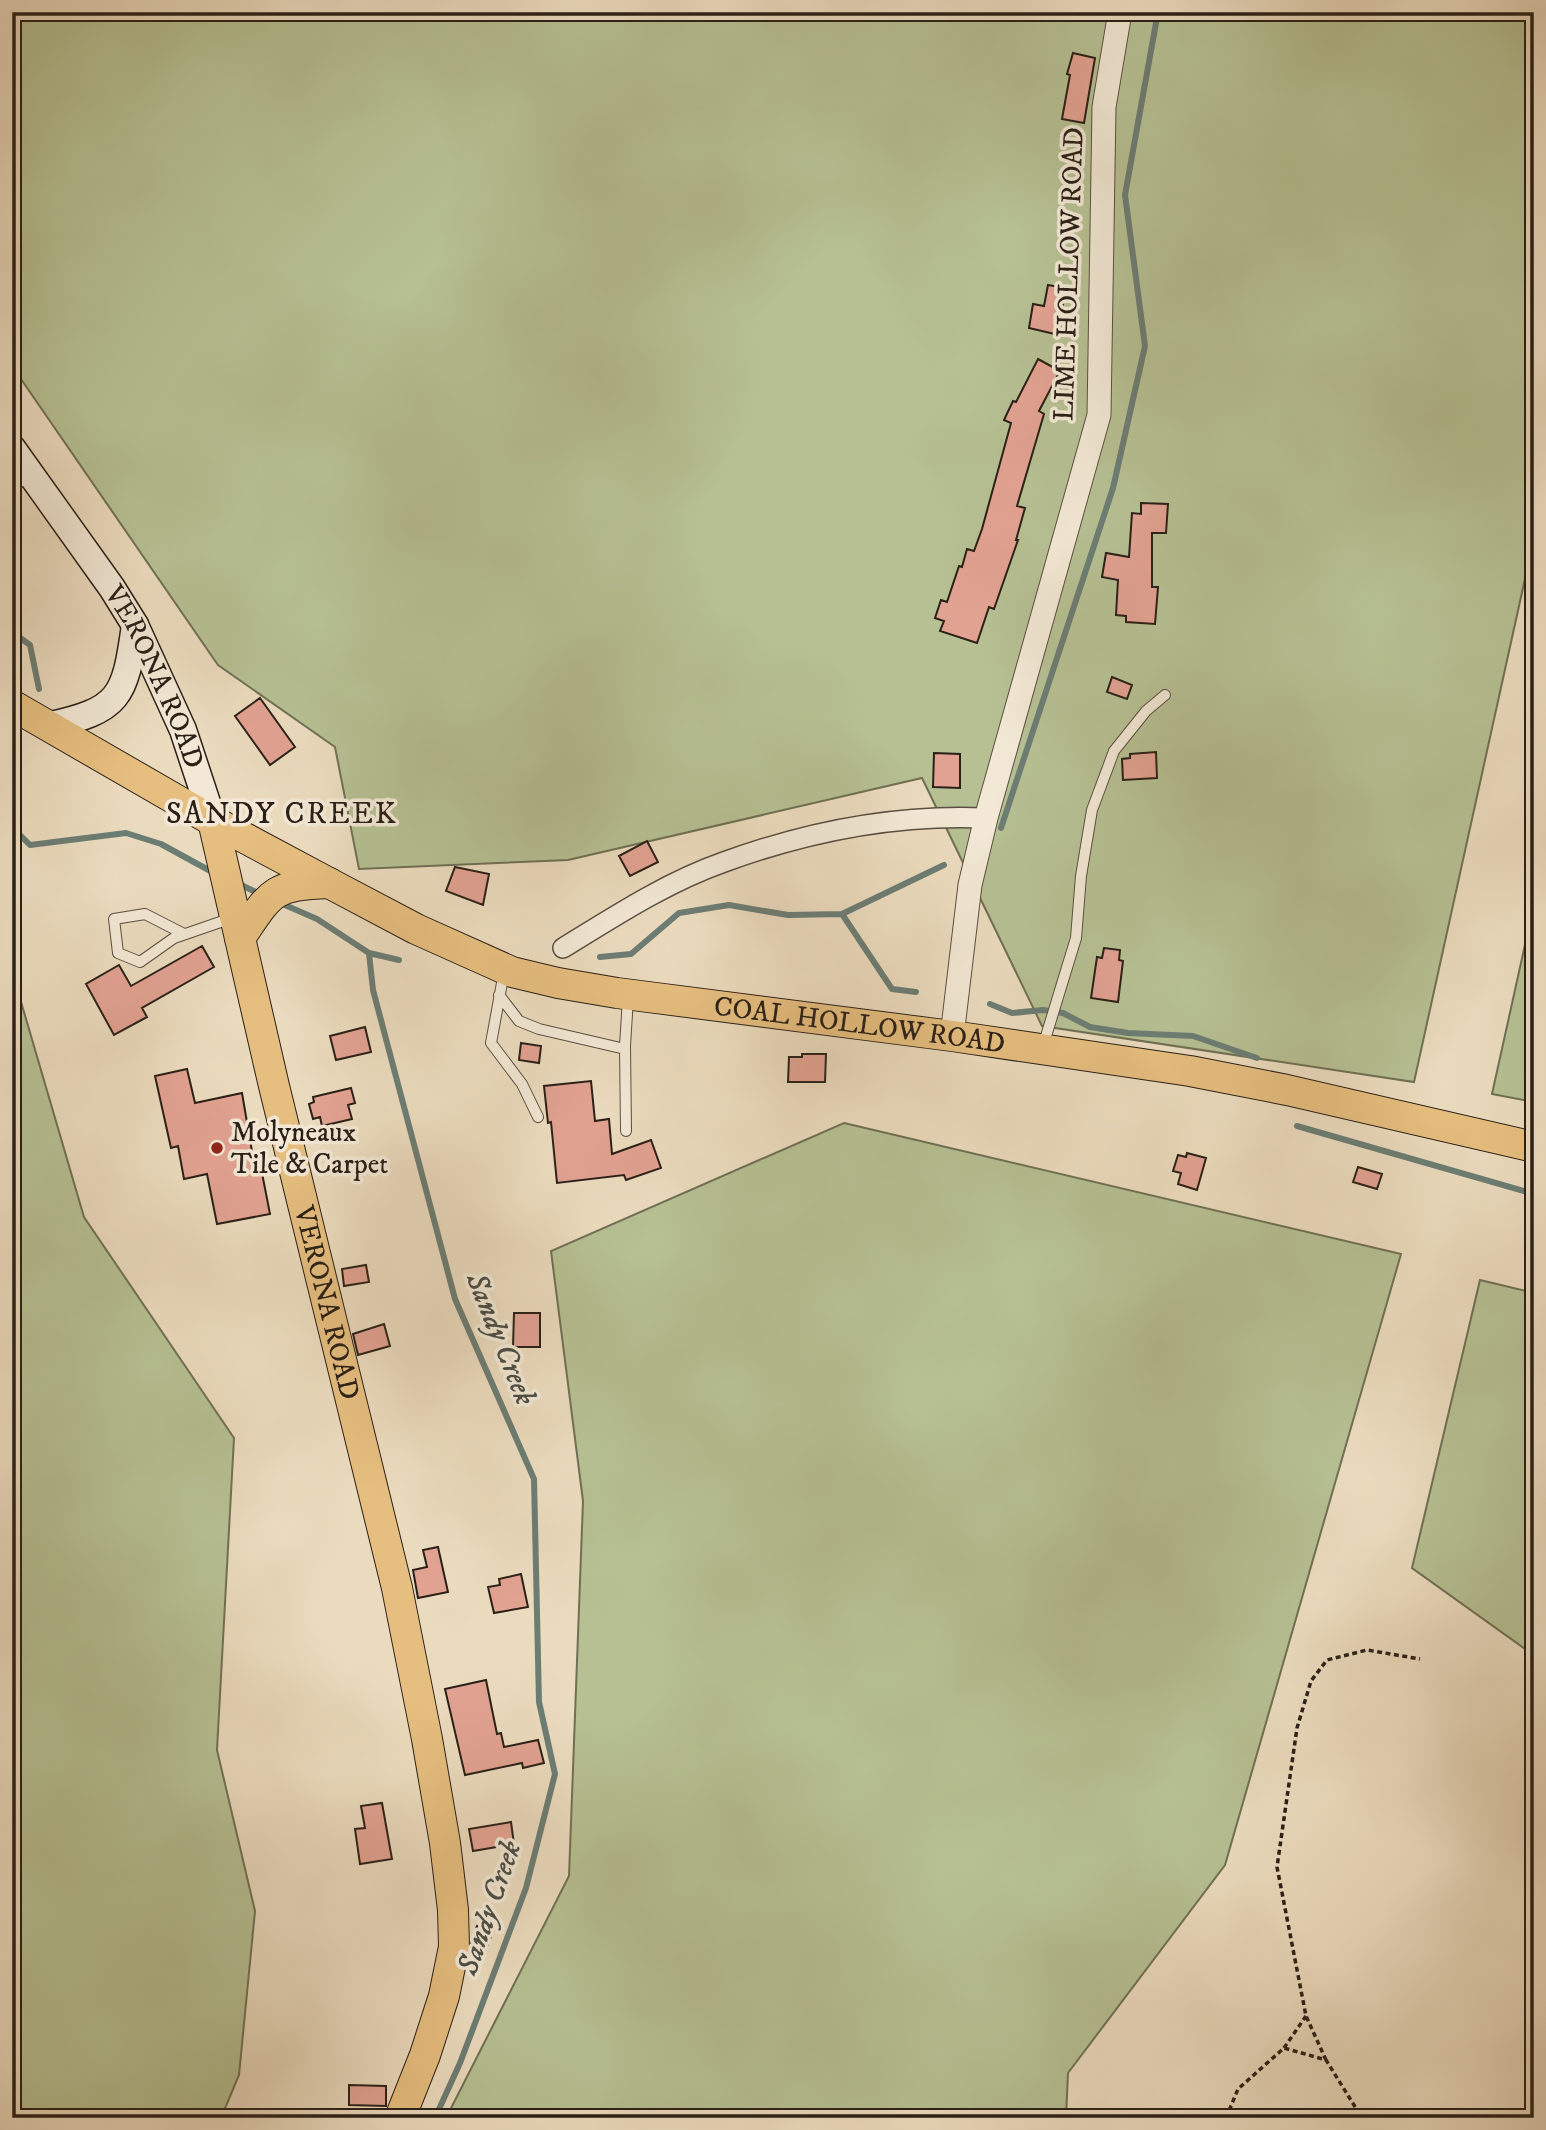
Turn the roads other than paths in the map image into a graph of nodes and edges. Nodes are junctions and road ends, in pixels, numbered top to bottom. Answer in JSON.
{"nodes":[{"id":1,"x":1119,"y":12,"type":"edge"},
{"id":2,"x":12,"y":448,"type":"edge"},
{"id":3,"x":23,"y":481,"type":"edge"},
{"id":4,"x":135,"y":625,"type":"junction"},
{"id":5,"x":1165,"y":695,"type":"dead end"},
{"id":6,"x":12,"y":705,"type":"edge"},
{"id":7,"x":47,"y":726,"type":"junction"},
{"id":8,"x":986,"y":818,"type":"junction"},
{"id":9,"x":213,"y":821,"type":"junction"},
{"id":10,"x":329,"y":883,"type":"junction"},
{"id":11,"x":233,"y":903,"type":"junction"},
{"id":12,"x":184,"y":934,"type":"junction"},
{"id":13,"x":563,"y":947,"type":"dead end"},
{"id":14,"x":502,"y":982,"type":"junction"},
{"id":15,"x":628,"y":994,"type":"junction"},
{"id":16,"x":952,"y":1036,"type":"junction"},
{"id":17,"x":1045,"y":1038,"type":"junction"},
{"id":18,"x":625,"y":1049,"type":"junction"},
{"id":19,"x":538,"y":1117,"type":"dead end"},
{"id":20,"x":626,"y":1131,"type":"dead end"},
{"id":21,"x":1534,"y":1147,"type":"edge"},
{"id":22,"x":400,"y":2118,"type":"edge"}],
"edges":[{"from":1,"to":8,"type":"street","name":"LIME HOLLOW ROAD"},
{"from":2,"to":3,"type":"main road","name":"VERONA ROAD"},
{"from":3,"to":4,"type":"main road","name":"VERONA ROAD"},
{"from":4,"to":7,"type":"main road"},
{"from":4,"to":9,"type":"main road","name":"VERONA ROAD"},
{"from":5,"to":17,"type":"lane"},
{"from":6,"to":7,"type":"main road","name":"COAL HOLLOW ROAD"},
{"from":7,"to":9,"type":"main road","name":"COAL HOLLOW ROAD"},
{"from":8,"to":13,"type":"street"},
{"from":8,"to":16,"type":"street","name":"LIME HOLLOW ROAD"},
{"from":9,"to":10,"type":"main road","name":"COAL HOLLOW ROAD"},
{"from":9,"to":11,"type":"main road","name":"VERONA ROAD"},
{"from":10,"to":11,"type":"main road"},
{"from":10,"to":14,"type":"main road","name":"COAL HOLLOW ROAD"},
{"from":11,"to":12,"type":"lane"},
{"from":11,"to":22,"type":"main road","name":"VERONA ROAD"},
{"from":12,"to":12,"type":"lane"},
{"from":14,"to":15,"type":"main road","name":"COAL HOLLOW ROAD"},
{"from":14,"to":18,"type":"lane"},
{"from":14,"to":19,"type":"lane"},
{"from":15,"to":16,"type":"main road","name":"COAL HOLLOW ROAD"},
{"from":15,"to":18,"type":"lane"},
{"from":16,"to":17,"type":"main road","name":"COAL HOLLOW ROAD"},
{"from":17,"to":21,"type":"main road","name":"COAL HOLLOW ROAD"},
{"from":18,"to":20,"type":"lane"}]}
